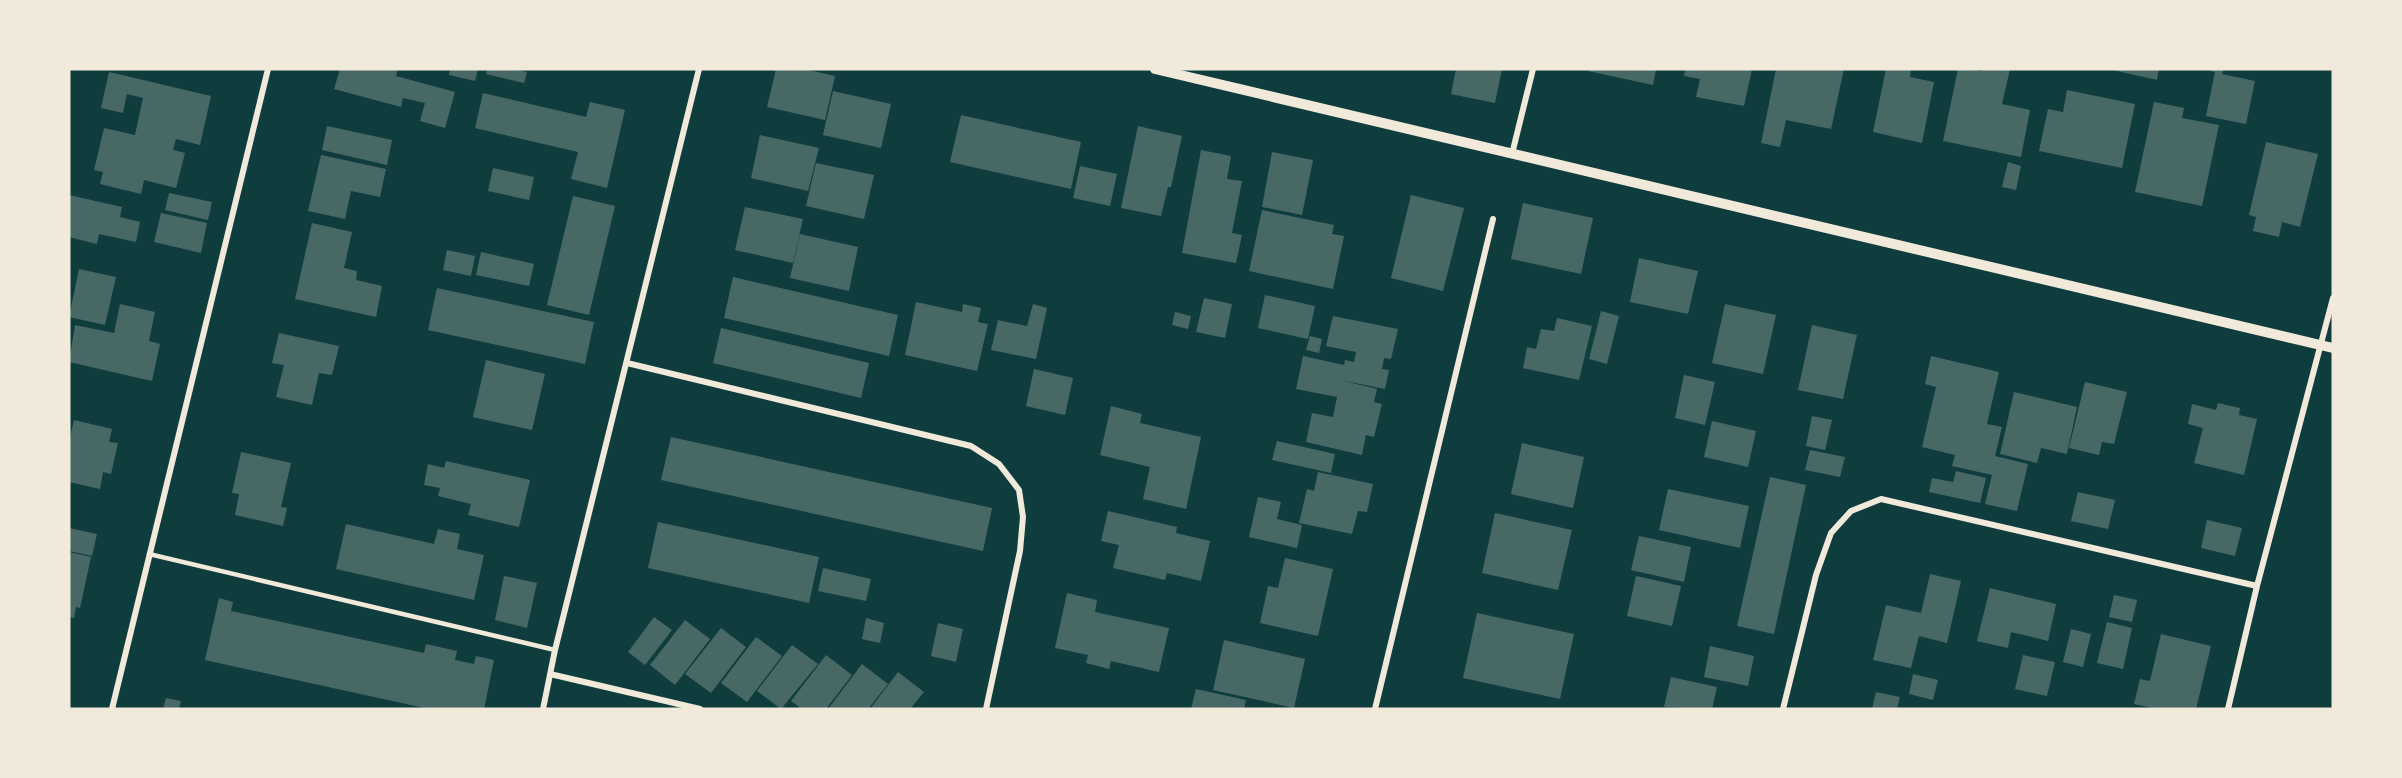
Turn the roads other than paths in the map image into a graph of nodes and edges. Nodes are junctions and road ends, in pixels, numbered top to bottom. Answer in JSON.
{"nodes":[{"id":1,"x":268,"y":69,"type":"edge"},
{"id":2,"x":699,"y":69,"type":"edge"},
{"id":3,"x":1155,"y":69,"type":"edge"},
{"id":4,"x":1533,"y":69,"type":"edge"},
{"id":5,"x":1512,"y":155,"type":"junction"},
{"id":6,"x":1493,"y":219,"type":"dead end"},
{"id":7,"x":2333,"y":298,"type":"edge"},
{"id":8,"x":2328,"y":346,"type":"edge"},
{"id":9,"x":627,"y":363,"type":"junction"},
{"id":10,"x":149,"y":554,"type":"junction"},
{"id":11,"x":2257,"y":586,"type":"junction"},
{"id":12,"x":555,"y":650,"type":"junction"},
{"id":13,"x":550,"y":674,"type":"junction"},
{"id":14,"x":112,"y":709,"type":"edge"},
{"id":15,"x":543,"y":709,"type":"edge"},
{"id":16,"x":700,"y":709,"type":"edge"},
{"id":17,"x":986,"y":709,"type":"edge"},
{"id":18,"x":1375,"y":709,"type":"edge"},
{"id":19,"x":1783,"y":709,"type":"edge"},
{"id":20,"x":2228,"y":709,"type":"edge"}],
"edges":[{"from":1,"to":10,"type":"street"},
{"from":2,"to":9,"type":"street"},
{"from":3,"to":5,"type":"street"},
{"from":4,"to":5,"type":"street"},
{"from":5,"to":8,"type":"street"},
{"from":6,"to":18,"type":"street"},
{"from":7,"to":8,"type":"street"},
{"from":8,"to":11,"type":"street"},
{"from":9,"to":12,"type":"street"},
{"from":9,"to":17,"type":"street"},
{"from":10,"to":12,"type":"lane"},
{"from":10,"to":14,"type":"street"},
{"from":11,"to":19,"type":"street"},
{"from":11,"to":20,"type":"street"},
{"from":12,"to":13,"type":"street"},
{"from":13,"to":15,"type":"street"},
{"from":13,"to":16,"type":"street"}]}
